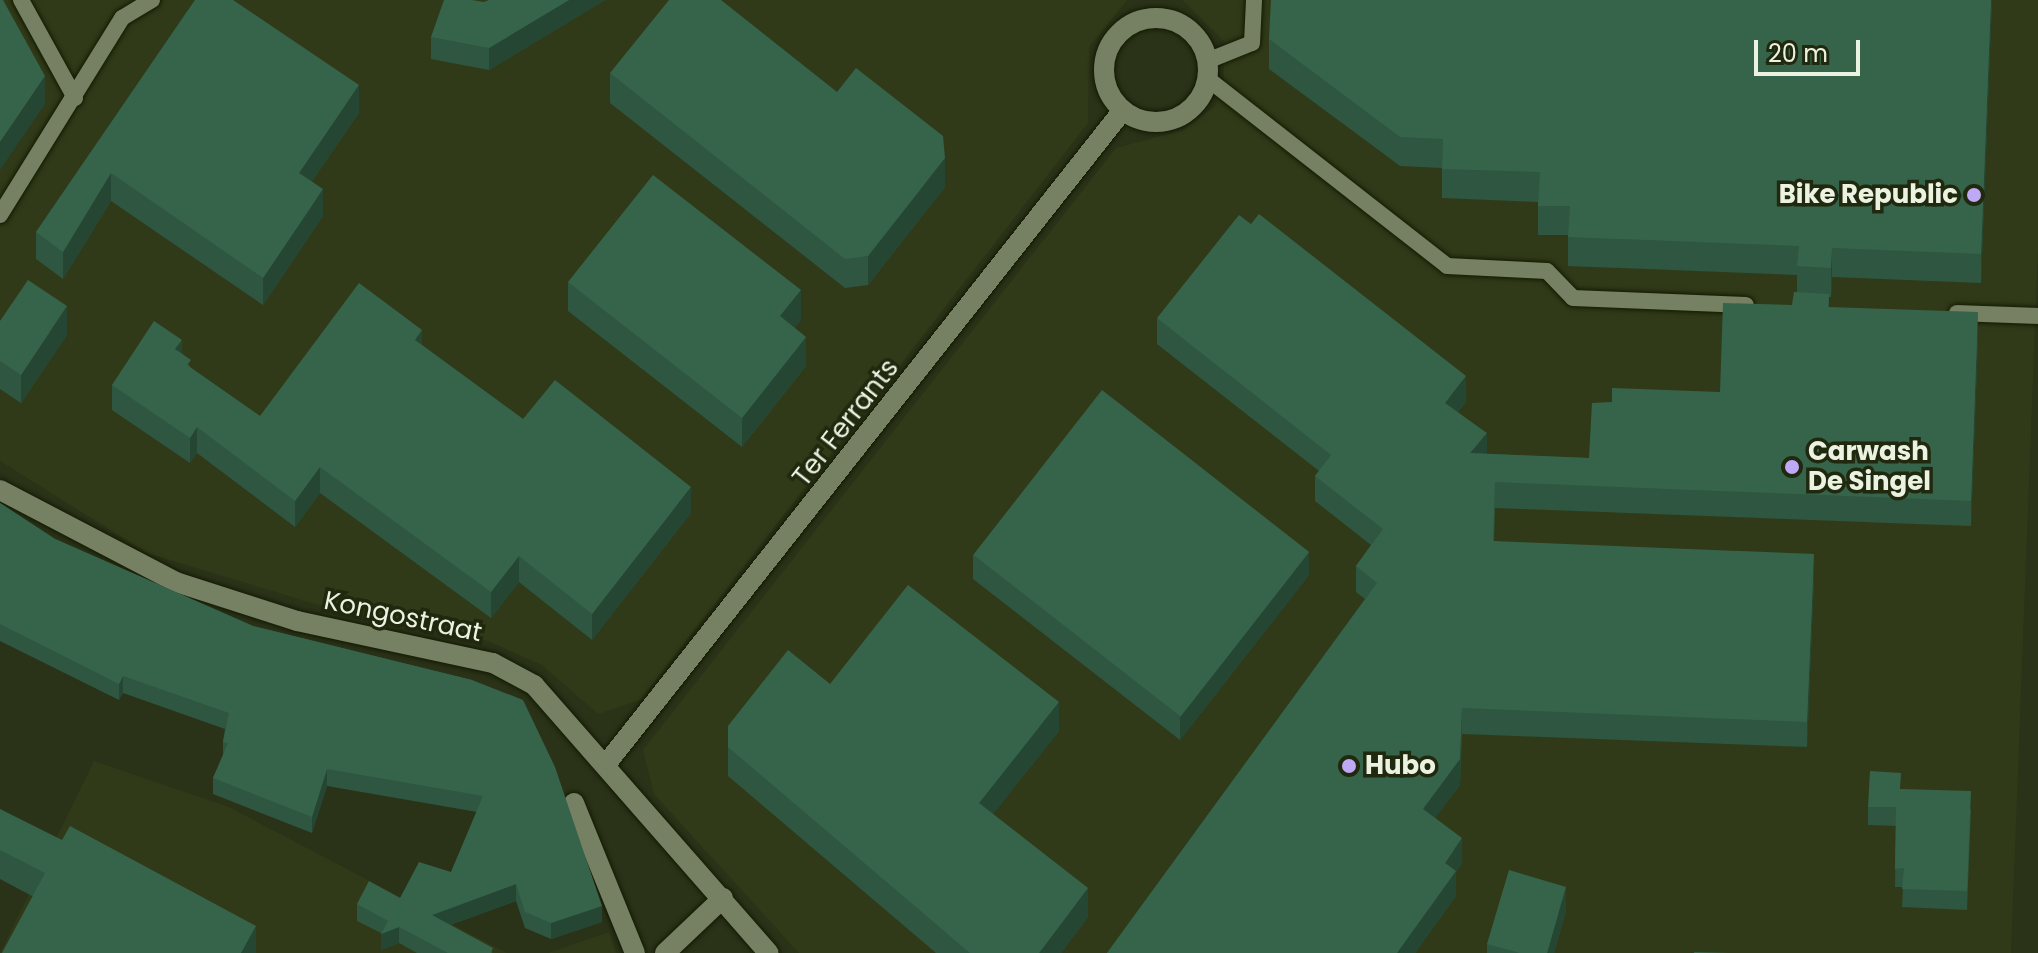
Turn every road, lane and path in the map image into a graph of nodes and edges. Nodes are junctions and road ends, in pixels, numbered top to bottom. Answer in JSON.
{"nodes":[{"id":1,"x":21,"y":0,"type":"edge"},
{"id":2,"x":152,"y":0,"type":"edge"},
{"id":3,"x":1254,"y":0,"type":"edge"},
{"id":4,"x":1158,"y":9,"type":"edge"},
{"id":5,"x":1207,"y":70,"type":"junction"},
{"id":6,"x":75,"y":98,"type":"junction"},
{"id":7,"x":1123,"y":110,"type":"junction"},
{"id":8,"x":0,"y":215,"type":"edge"},
{"id":9,"x":1759,"y":305,"type":"edge"},
{"id":10,"x":1929,"y":311,"type":"edge"},
{"id":11,"x":2038,"y":316,"type":"edge"},
{"id":12,"x":0,"y":490,"type":"edge"},
{"id":13,"x":607,"y":763,"type":"junction"},
{"id":14,"x":574,"y":803,"type":"dead end"},
{"id":15,"x":723,"y":898,"type":"junction"},
{"id":16,"x":635,"y":953,"type":"edge"},
{"id":17,"x":665,"y":953,"type":"edge"},
{"id":18,"x":769,"y":953,"type":"edge"}],
"edges":[{"from":1,"to":6,"type":"lane"},
{"from":2,"to":6,"type":"lane"},
{"from":3,"to":5,"type":"lane"},
{"from":4,"to":5,"type":"street"},
{"from":4,"to":7,"type":"street"},
{"from":5,"to":7,"type":"street"},
{"from":5,"to":9,"type":"lane"},
{"from":6,"to":8,"type":"lane"},
{"from":7,"to":13,"type":"street","name":"Ter Ferrants"},
{"from":10,"to":11,"type":"lane"},
{"from":12,"to":13,"type":"street","name":"Kongostraat"},
{"from":13,"to":15,"type":"street","name":"Kongostraat"},
{"from":14,"to":16,"type":"street"},
{"from":15,"to":17,"type":"street"},
{"from":15,"to":18,"type":"street","name":"Kongostraat"}]}
